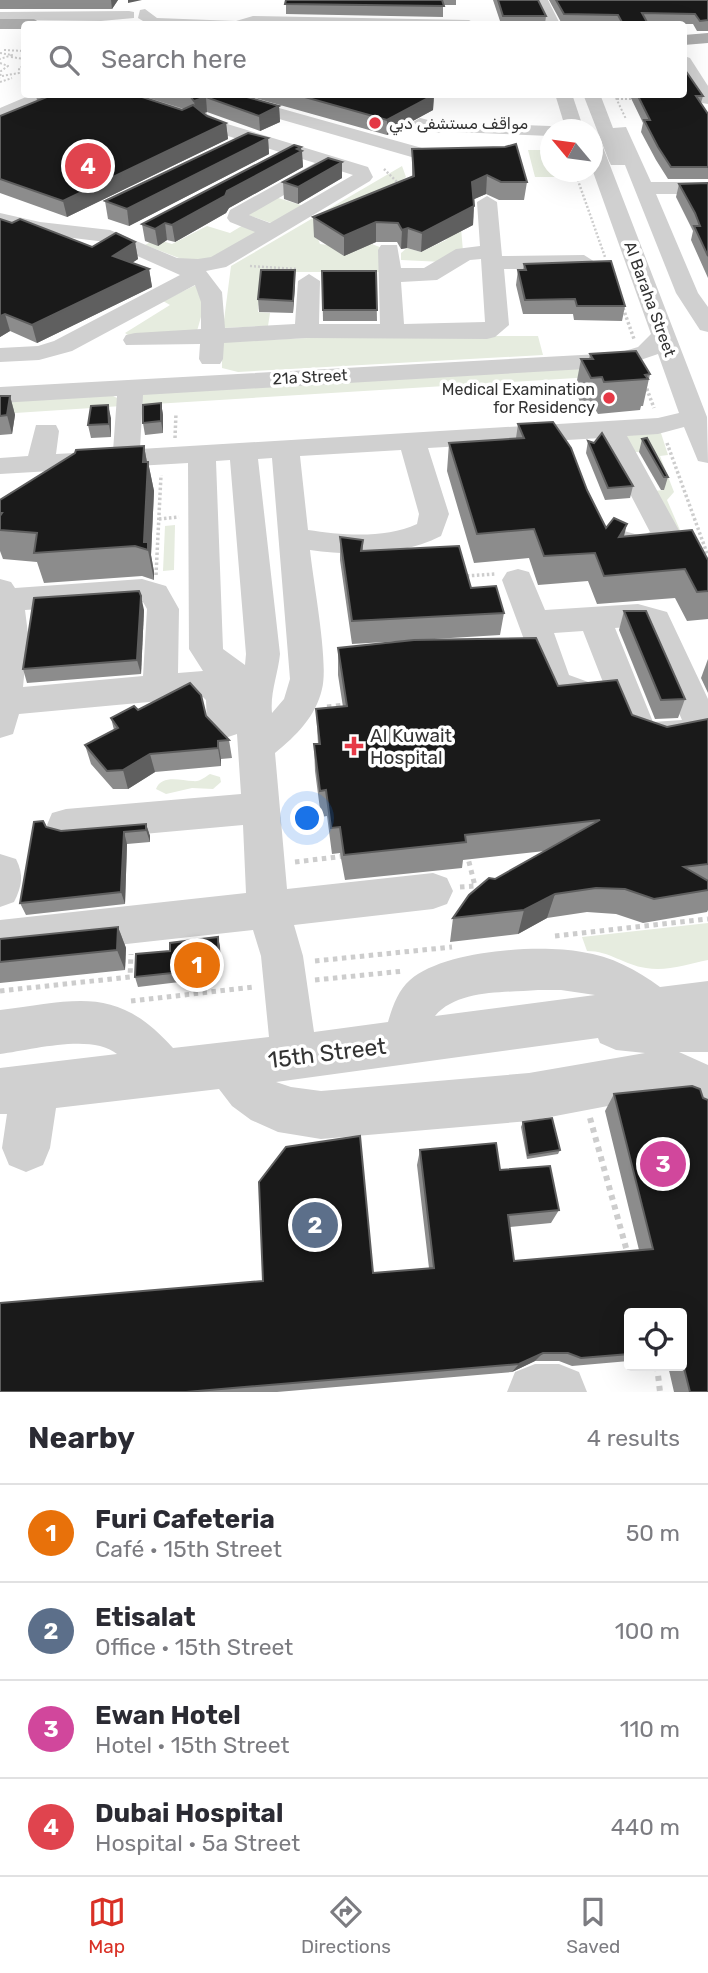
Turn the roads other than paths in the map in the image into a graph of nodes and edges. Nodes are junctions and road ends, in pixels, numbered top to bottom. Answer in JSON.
{"nodes":[{"id":1,"x":161,"y":0,"type":"edge"},
{"id":2,"x":269,"y":0,"type":"edge"},
{"id":3,"x":541,"y":0,"type":"edge"},
{"id":4,"x":104,"y":1,"type":"edge"},
{"id":5,"x":349,"y":7,"type":"edge"},
{"id":6,"x":391,"y":10,"type":"edge"},
{"id":7,"x":0,"y":16,"type":"edge"},
{"id":8,"x":133,"y":16,"type":"edge"},
{"id":9,"x":367,"y":16,"type":"junction"},
{"id":10,"x":61,"y":17,"type":"junction"},
{"id":11,"x":265,"y":20,"type":"junction"},
{"id":12,"x":75,"y":21,"type":"edge"},
{"id":13,"x":152,"y":21,"type":"edge"},
{"id":14,"x":259,"y":21,"type":"edge"},
{"id":15,"x":468,"y":21,"type":"edge"},
{"id":16,"x":551,"y":21,"type":"edge"},
{"id":17,"x":0,"y":24,"type":"edge"},
{"id":18,"x":21,"y":24,"type":"edge"},
{"id":19,"x":0,"y":32,"type":"edge"},
{"id":20,"x":21,"y":32,"type":"edge"},
{"id":21,"x":708,"y":38,"type":"edge"},
{"id":22,"x":687,"y":41,"type":"edge"},
{"id":23,"x":687,"y":42,"type":"edge"},
{"id":24,"x":708,"y":46,"type":"edge"},
{"id":25,"x":687,"y":66,"type":"edge"},
{"id":26,"x":39,"y":98,"type":"edge"},
{"id":27,"x":131,"y":98,"type":"edge"},
{"id":28,"x":611,"y":98,"type":"edge"},
{"id":29,"x":708,"y":99,"type":"edge"},
{"id":30,"x":255,"y":100,"type":"edge"},
{"id":31,"x":576,"y":100,"type":"edge"},
{"id":32,"x":0,"y":114,"type":"edge"},
{"id":33,"x":193,"y":115,"type":"junction"},
{"id":34,"x":575,"y":119,"type":"edge"},
{"id":35,"x":584,"y":119,"type":"edge"},
{"id":36,"x":540,"y":130,"type":"edge"},
{"id":37,"x":252,"y":137,"type":"junction"},
{"id":38,"x":229,"y":149,"type":"edge"},
{"id":39,"x":297,"y":150,"type":"junction"},
{"id":40,"x":332,"y":161,"type":"junction"},
{"id":41,"x":272,"y":163,"type":"edge"},
{"id":42,"x":397,"y":165,"type":"junction"},
{"id":43,"x":603,"y":169,"type":"edge"},
{"id":44,"x":644,"y":188,"type":"junction"},
{"id":45,"x":708,"y":188,"type":"edge"},
{"id":46,"x":488,"y":202,"type":"dead end"},
{"id":47,"x":0,"y":212,"type":"edge"},
{"id":48,"x":98,"y":213,"type":"dead end"},
{"id":49,"x":0,"y":219,"type":"edge"},
{"id":50,"x":22,"y":223,"type":"junction"},
{"id":51,"x":148,"y":228,"type":"edge"},
{"id":52,"x":63,"y":230,"type":"junction"},
{"id":53,"x":273,"y":231,"type":"junction"},
{"id":54,"x":0,"y":233,"type":"edge"},
{"id":55,"x":123,"y":241,"type":"junction"},
{"id":56,"x":389,"y":250,"type":"dead end"},
{"id":57,"x":491,"y":257,"type":"junction"},
{"id":58,"x":223,"y":261,"type":"junction"},
{"id":59,"x":584,"y":262,"type":"edge"},
{"id":60,"x":188,"y":269,"type":"junction"},
{"id":61,"x":390,"y":275,"type":"junction"},
{"id":62,"x":309,"y":281,"type":"road end"},
{"id":63,"x":698,"y":293,"type":"edge"},
{"id":64,"x":213,"y":304,"type":"junction"},
{"id":65,"x":708,"y":325,"type":"edge"},
{"id":66,"x":307,"y":331,"type":"junction"},
{"id":67,"x":392,"y":331,"type":"junction"},
{"id":68,"x":674,"y":332,"type":"junction"},
{"id":69,"x":212,"y":335,"type":"junction"},
{"id":70,"x":135,"y":340,"type":"dead end"},
{"id":71,"x":0,"y":355,"type":"edge"},
{"id":72,"x":628,"y":361,"type":"junction"},
{"id":73,"x":210,"y":382,"type":"junction"},
{"id":74,"x":680,"y":382,"type":"junction"},
{"id":75,"x":131,"y":386,"type":"junction"},
{"id":76,"x":0,"y":395,"type":"edge"},
{"id":77,"x":694,"y":417,"type":"junction"},
{"id":78,"x":610,"y":429,"type":"junction"},
{"id":79,"x":46,"y":431,"type":"dead end"},
{"id":80,"x":417,"y":443,"type":"junction"},
{"id":81,"x":285,"y":449,"type":"junction"},
{"id":82,"x":243,"y":452,"type":"junction"},
{"id":83,"x":202,"y":454,"type":"junction"},
{"id":84,"x":708,"y":455,"type":"edge"},
{"id":85,"x":126,"y":459,"type":"junction"},
{"id":86,"x":41,"y":464,"type":"junction"},
{"id":87,"x":0,"y":467,"type":"edge"},
{"id":88,"x":603,"y":526,"type":"edge"},
{"id":89,"x":294,"y":536,"type":"junction"},
{"id":90,"x":518,"y":580,"type":"road end"},
{"id":91,"x":4,"y":595,"type":"edge"},
{"id":92,"x":595,"y":619,"type":"junction"},
{"id":93,"x":538,"y":636,"type":"junction"},
{"id":94,"x":262,"y":643,"type":"junction"},
{"id":95,"x":504,"y":649,"type":"edge"},
{"id":96,"x":224,"y":667,"type":"junction"},
{"id":97,"x":160,"y":687,"type":"junction"},
{"id":98,"x":622,"y":689,"type":"junction"},
{"id":99,"x":253,"y":699,"type":"junction"},
{"id":100,"x":1,"y":713,"type":"edge"},
{"id":101,"x":225,"y":724,"type":"dead end"},
{"id":102,"x":256,"y":747,"type":"junction"},
{"id":103,"x":260,"y":808,"type":"junction"},
{"id":104,"x":66,"y":825,"type":"dead end"},
{"id":105,"x":433,"y":891,"type":"road end"},
{"id":106,"x":268,"y":909,"type":"junction"},
{"id":107,"x":0,"y":939,"type":"edge"},
{"id":108,"x":708,"y":981,"type":"edge"},
{"id":109,"x":708,"y":1002,"type":"edge"},
{"id":110,"x":652,"y":1008,"type":"junction"},
{"id":111,"x":568,"y":1019,"type":"junction"},
{"id":112,"x":708,"y":1030,"type":"edge"},
{"id":113,"x":0,"y":1032,"type":"edge"},
{"id":114,"x":407,"y":1043,"type":"junction"},
{"id":115,"x":264,"y":1061,"type":"junction"},
{"id":116,"x":164,"y":1073,"type":"junction"},
{"id":117,"x":708,"y":1088,"type":"edge"},
{"id":118,"x":17,"y":1089,"type":"edge"},
{"id":119,"x":26,"y":1148,"type":"dead end"}],
"edges":[{"from":1,"to":8,"type":"street"},
{"from":2,"to":11,"type":"street"},
{"from":3,"to":16,"type":"street"},
{"from":4,"to":8,"type":"street"},
{"from":5,"to":9,"type":"street"},
{"from":6,"to":9,"type":"street"},
{"from":7,"to":10,"type":"street"},
{"from":8,"to":10,"type":"street"},
{"from":8,"to":13,"type":"street"},
{"from":9,"to":11,"type":"street"},
{"from":9,"to":15,"type":"street"},
{"from":10,"to":12,"type":"street"},
{"from":11,"to":14,"type":"street"},
{"from":17,"to":18,"type":"main road"},
{"from":19,"to":20,"type":"main road"},
{"from":21,"to":22,"type":"main road"},
{"from":23,"to":24,"type":"main road"},
{"from":25,"to":29,"type":"street"},
{"from":26,"to":32,"type":"street"},
{"from":27,"to":33,"type":"street"},
{"from":28,"to":44,"type":"street"},
{"from":30,"to":33,"type":"street"},
{"from":30,"to":42,"type":"street"},
{"from":30,"to":42,"type":"street"},
{"from":31,"to":34,"type":"street"},
{"from":31,"to":35,"type":"street"},
{"from":31,"to":68,"type":"street","name":"Al Baraha Street"},
{"from":33,"to":37,"type":"street"},
{"from":36,"to":42,"type":"street"},
{"from":37,"to":38,"type":"street"},
{"from":37,"to":39,"type":"street"},
{"from":39,"to":40,"type":"street"},
{"from":39,"to":41,"type":"street"},
{"from":40,"to":42,"type":"street"},
{"from":40,"to":53,"type":"street"},
{"from":42,"to":53,"type":"street"},
{"from":43,"to":68,"type":"street","name":"Al Baraha Street"},
{"from":44,"to":45,"type":"street"},
{"from":44,"to":63,"type":"street"},
{"from":46,"to":57,"type":"street"},
{"from":47,"to":50,"type":"street"},
{"from":48,"to":52,"type":"street"},
{"from":49,"to":50,"type":"street"},
{"from":50,"to":52,"type":"street"},
{"from":50,"to":54,"type":"street"},
{"from":51,"to":55,"type":"street"},
{"from":52,"to":55,"type":"street"},
{"from":53,"to":58,"type":"street"},
{"from":55,"to":60,"type":"street"},
{"from":56,"to":61,"type":"street"},
{"from":57,"to":59,"type":"street"},
{"from":57,"to":61,"type":"street"},
{"from":57,"to":67,"type":"street"},
{"from":58,"to":60,"type":"street"},
{"from":58,"to":64,"type":"street"},
{"from":60,"to":64,"type":"street"},
{"from":60,"to":71,"type":"street"},
{"from":61,"to":67,"type":"street"},
{"from":62,"to":66,"type":"street"},
{"from":63,"to":65,"type":"street"},
{"from":64,"to":69,"type":"street"},
{"from":66,"to":67,"type":"street"},
{"from":66,"to":69,"type":"street"},
{"from":68,"to":72,"type":"street","name":"21a Street"},
{"from":68,"to":74,"type":"street","name":"Al Baraha Street"},
{"from":69,"to":70,"type":"street"},
{"from":69,"to":73,"type":"street"},
{"from":72,"to":73,"type":"street","name":"21a Street"},
{"from":72,"to":74,"type":"street","name":"21a Street"},
{"from":73,"to":75,"type":"street","name":"21a Street"},
{"from":74,"to":77,"type":"street","name":"Al Baraha Street"},
{"from":75,"to":76,"type":"street","name":"21a Street"},
{"from":75,"to":85,"type":"street"},
{"from":77,"to":78,"type":"street"},
{"from":77,"to":84,"type":"street","name":"Al Baraha Street"},
{"from":78,"to":80,"type":"street"},
{"from":78,"to":88,"type":"street"},
{"from":79,"to":86,"type":"street"},
{"from":80,"to":81,"type":"street"},
{"from":80,"to":89,"type":"street"},
{"from":81,"to":82,"type":"street"},
{"from":81,"to":89,"type":"street"},
{"from":82,"to":83,"type":"street"},
{"from":82,"to":94,"type":"street"},
{"from":83,"to":85,"type":"street"},
{"from":83,"to":96,"type":"street"},
{"from":85,"to":86,"type":"street"},
{"from":86,"to":87,"type":"street"},
{"from":89,"to":102,"type":"street"},
{"from":90,"to":93,"type":"street"},
{"from":91,"to":97,"type":"street"},
{"from":91,"to":100,"type":"street"},
{"from":92,"to":93,"type":"street"},
{"from":92,"to":98,"type":"street"},
{"from":92,"to":98,"type":"street"},
{"from":93,"to":95,"type":"street"},
{"from":93,"to":98,"type":"street"},
{"from":94,"to":96,"type":"street"},
{"from":94,"to":99,"type":"street"},
{"from":96,"to":99,"type":"street"},
{"from":97,"to":100,"type":"street"},
{"from":97,"to":101,"type":"street"},
{"from":99,"to":102,"type":"street"},
{"from":102,"to":103,"type":"street"},
{"from":103,"to":104,"type":"street"},
{"from":103,"to":106,"type":"street"},
{"from":105,"to":106,"type":"street"},
{"from":106,"to":107,"type":"street"},
{"from":106,"to":115,"type":"street"},
{"from":108,"to":110,"type":"street","name":"15th Street"},
{"from":109,"to":110,"type":"street","name":"15th Street"},
{"from":110,"to":111,"type":"street","name":"15th Street"},
{"from":110,"to":114,"type":"street"},
{"from":111,"to":112,"type":"street"},
{"from":111,"to":114,"type":"street","name":"15th Street"},
{"from":113,"to":116,"type":"street"},
{"from":114,"to":115,"type":"street","name":"15th Street"},
{"from":115,"to":116,"type":"street","name":"15th Street"},
{"from":115,"to":117,"type":"street"},
{"from":116,"to":118,"type":"street","name":"15th Street"},
{"from":118,"to":119,"type":"street"}]}
